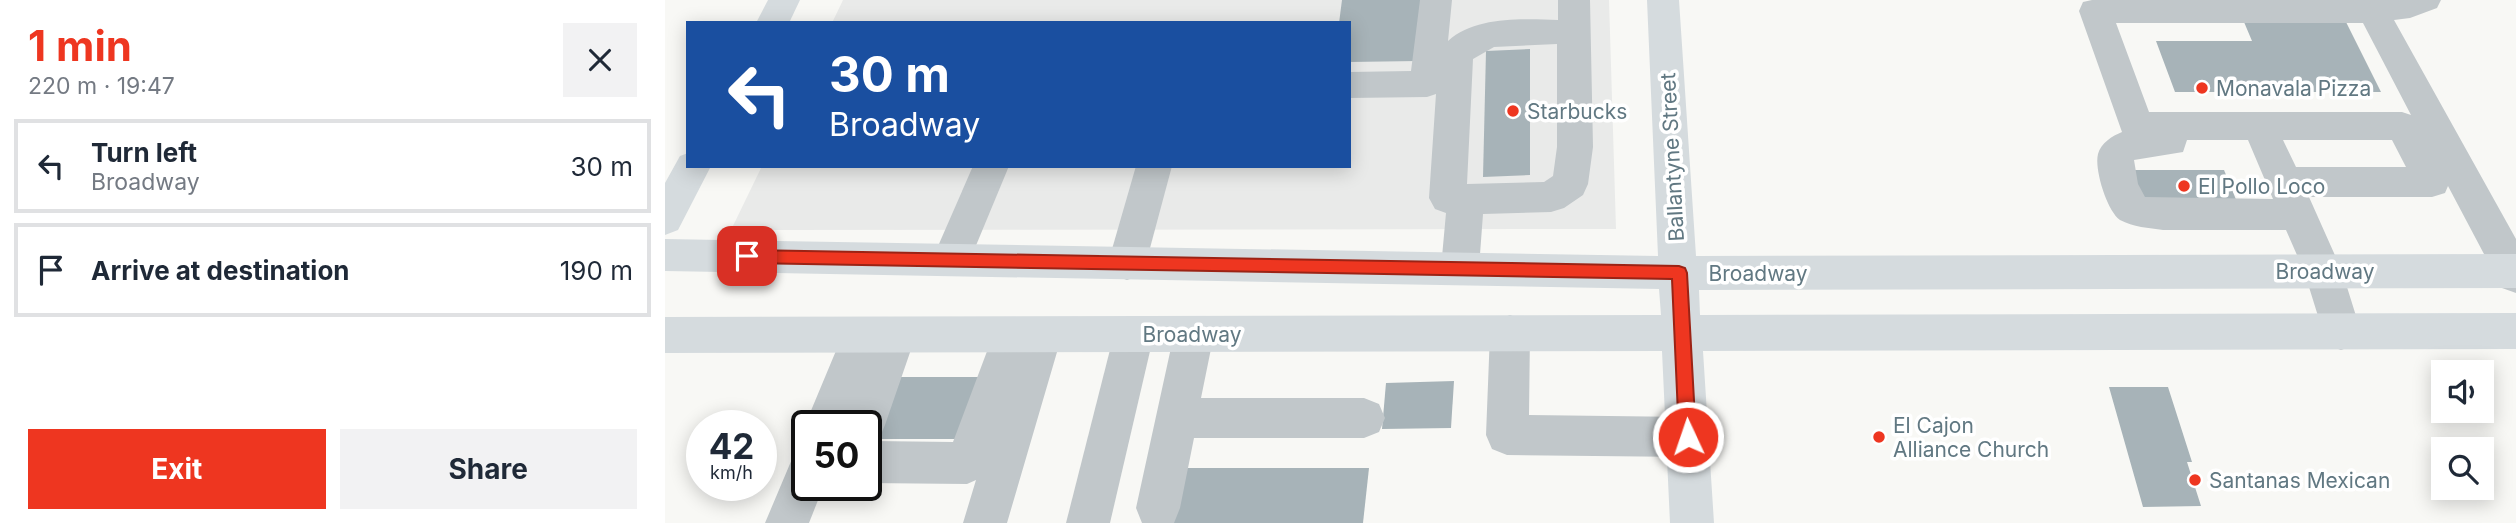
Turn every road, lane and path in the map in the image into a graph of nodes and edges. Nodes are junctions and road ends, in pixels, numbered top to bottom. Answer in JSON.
{"nodes":[{"id":1,"x":784,"y":0,"type":"edge"},
{"id":2,"x":1436,"y":0,"type":"edge"},
{"id":3,"x":1663,"y":0,"type":"edge"},
{"id":4,"x":2425,"y":0,"type":"edge"},
{"id":5,"x":2370,"y":5,"type":"edge"},
{"id":6,"x":1574,"y":16,"type":"edge"},
{"id":7,"x":773,"y":21,"type":"edge"},
{"id":8,"x":1351,"y":85,"type":"edge"},
{"id":9,"x":2263,"y":134,"type":"junction"},
{"id":10,"x":693,"y":168,"type":"edge"},
{"id":11,"x":990,"y":168,"type":"edge"},
{"id":12,"x":1153,"y":168,"type":"edge"},
{"id":13,"x":2291,"y":198,"type":"junction"},
{"id":14,"x":1467,"y":200,"type":"junction"},
{"id":15,"x":665,"y":219,"type":"edge"},
{"id":16,"x":665,"y":255,"type":"edge"},
{"id":17,"x":951,"y":260,"type":"junction"},
{"id":18,"x":1127,"y":262,"type":"junction"},
{"id":19,"x":1460,"y":268,"type":"junction"},
{"id":20,"x":2323,"y":271,"type":"junction"},
{"id":21,"x":2515,"y":272,"type":"edge"},
{"id":22,"x":1679,"y":273,"type":"junction"},
{"id":23,"x":2516,"y":331,"type":"edge"},
{"id":24,"x":2341,"y":332,"type":"junction"},
{"id":25,"x":1510,"y":333,"type":"junction"},
{"id":26,"x":1682,"y":333,"type":"junction"},
{"id":27,"x":1134,"y":334,"type":"junction"},
{"id":28,"x":1194,"y":334,"type":"junction"},
{"id":29,"x":665,"y":335,"type":"edge"},
{"id":30,"x":879,"y":335,"type":"junction"},
{"id":31,"x":1027,"y":335,"type":"junction"},
{"id":32,"x":835,"y":410,"type":"edge"},
{"id":33,"x":866,"y":410,"type":"edge"},
{"id":34,"x":1177,"y":418,"type":"junction"},
{"id":35,"x":1364,"y":418,"type":"dead end"},
{"id":36,"x":1688,"y":437,"type":"junction"},
{"id":37,"x":882,"y":462,"type":"edge"},
{"id":38,"x":796,"y":501,"type":"edge"},
{"id":39,"x":1158,"y":508,"type":"dead end"},
{"id":40,"x":787,"y":523,"type":"edge"},
{"id":41,"x":985,"y":523,"type":"edge"},
{"id":42,"x":1088,"y":523,"type":"edge"},
{"id":43,"x":1692,"y":523,"type":"edge"}],
"edges":[{"from":1,"to":7,"type":"main road"},
{"from":2,"to":8,"type":"street"},
{"from":3,"to":22,"type":"main road","name":"Ballantyne Street"},
{"from":4,"to":5,"type":"street"},
{"from":5,"to":9,"type":"street"},
{"from":5,"to":21,"type":"street"},
{"from":6,"to":14,"type":"street"},
{"from":6,"to":14,"type":"street"},
{"from":9,"to":13,"type":"street"},
{"from":9,"to":13,"type":"street"},
{"from":9,"to":13,"type":"street"},
{"from":10,"to":15,"type":"main road"},
{"from":11,"to":17,"type":"street"},
{"from":12,"to":18,"type":"street"},
{"from":13,"to":20,"type":"street"},
{"from":14,"to":19,"type":"street"},
{"from":16,"to":17,"type":"main road","name":"Broadway"},
{"from":17,"to":18,"type":"main road","name":"Broadway"},
{"from":18,"to":19,"type":"main road","name":"Broadway"},
{"from":19,"to":22,"type":"main road","name":"Broadway"},
{"from":20,"to":21,"type":"main road","name":"Broadway"},
{"from":20,"to":22,"type":"main road","name":"Broadway"},
{"from":20,"to":24,"type":"street"},
{"from":22,"to":26,"type":"main road","name":"Ballantyne Street"},
{"from":23,"to":24,"type":"main road","name":"Broadway"},
{"from":24,"to":26,"type":"main road","name":"Broadway"},
{"from":25,"to":26,"type":"main road","name":"Broadway"},
{"from":25,"to":28,"type":"main road","name":"Broadway"},
{"from":25,"to":36,"type":"street"},
{"from":26,"to":36,"type":"main road","name":"Ballantyne Street"},
{"from":27,"to":28,"type":"main road","name":"Broadway"},
{"from":27,"to":31,"type":"main road","name":"Broadway"},
{"from":27,"to":42,"type":"street"},
{"from":28,"to":34,"type":"street"},
{"from":29,"to":30,"type":"main road","name":"Broadway"},
{"from":30,"to":31,"type":"main road","name":"Broadway"},
{"from":30,"to":32,"type":"street"},
{"from":30,"to":33,"type":"street"},
{"from":31,"to":37,"type":"street"},
{"from":31,"to":41,"type":"street"},
{"from":34,"to":35,"type":"street"},
{"from":34,"to":39,"type":"street"},
{"from":36,"to":43,"type":"main road","name":"Ballantyne Street"},
{"from":38,"to":40,"type":"street"}]}
